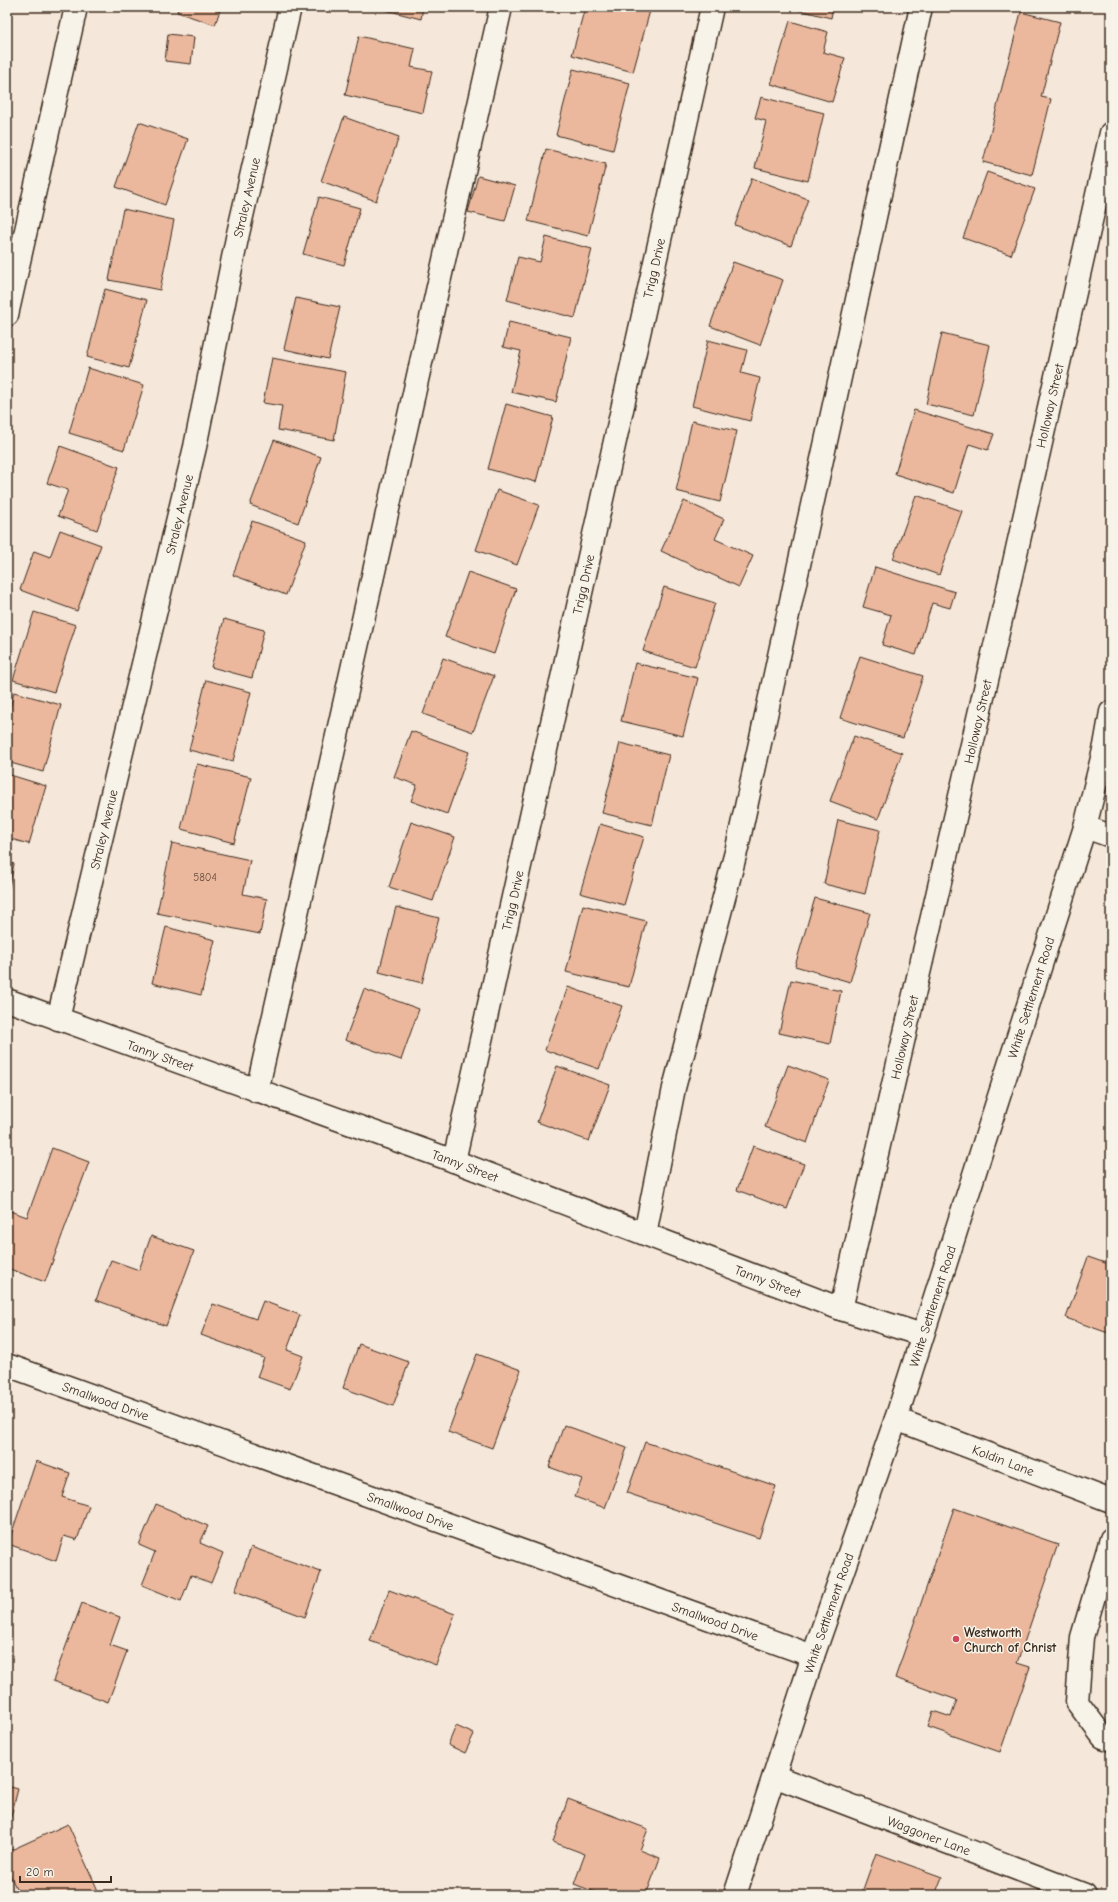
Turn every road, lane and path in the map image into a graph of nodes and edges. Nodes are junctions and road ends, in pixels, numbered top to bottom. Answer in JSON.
{"nodes":[{"id":1,"x":76,"y":7,"type":"edge"},
{"id":2,"x":290,"y":7,"type":"edge"},
{"id":3,"x":501,"y":7,"type":"edge"},
{"id":4,"x":712,"y":7,"type":"edge"},
{"id":5,"x":921,"y":7,"type":"edge"},
{"id":6,"x":1111,"y":133,"type":"edge"},
{"id":7,"x":7,"y":315,"type":"edge"},
{"id":8,"x":1111,"y":712,"type":"edge"},
{"id":9,"x":1108,"y":739,"type":"edge"},
{"id":10,"x":1085,"y":827,"type":"junction"},
{"id":11,"x":1111,"y":836,"type":"edge"},
{"id":12,"x":7,"y":1000,"type":"edge"},
{"id":13,"x":58,"y":1019,"type":"junction"},
{"id":14,"x":257,"y":1091,"type":"junction"},
{"id":15,"x":454,"y":1161,"type":"junction"},
{"id":16,"x":645,"y":1234,"type":"junction"},
{"id":17,"x":841,"y":1309,"type":"junction"},
{"id":18,"x":922,"y":1335,"type":"junction"},
{"id":19,"x":7,"y":1365,"type":"edge"},
{"id":20,"x":896,"y":1419,"type":"junction"},
{"id":21,"x":1111,"y":1501,"type":"edge"},
{"id":22,"x":1111,"y":1539,"type":"edge"},
{"id":23,"x":813,"y":1656,"type":"junction"},
{"id":24,"x":1111,"y":1740,"type":"edge"},
{"id":25,"x":774,"y":1776,"type":"junction"},
{"id":26,"x":735,"y":1895,"type":"edge"},
{"id":27,"x":1085,"y":1895,"type":"edge"}],
"edges":[{"from":1,"to":7,"type":"street"},
{"from":2,"to":13,"type":"street","name":"Straley Avenue"},
{"from":3,"to":14,"type":"street"},
{"from":4,"to":15,"type":"street","name":"Trigg Drive"},
{"from":5,"to":16,"type":"street"},
{"from":6,"to":17,"type":"street","name":"Holloway Street"},
{"from":8,"to":9,"type":"street","name":"White Settlement Road"},
{"from":9,"to":10,"type":"street","name":"White Settlement Road"},
{"from":10,"to":11,"type":"street"},
{"from":10,"to":18,"type":"street","name":"White Settlement Road"},
{"from":12,"to":13,"type":"street","name":"Tanny Street"},
{"from":13,"to":14,"type":"street","name":"Tanny Street"},
{"from":14,"to":15,"type":"street","name":"Tanny Street"},
{"from":15,"to":16,"type":"street","name":"Tanny Street"},
{"from":16,"to":17,"type":"street","name":"Tanny Street"},
{"from":17,"to":18,"type":"street","name":"Tanny Street"},
{"from":18,"to":20,"type":"street","name":"White Settlement Road"},
{"from":19,"to":23,"type":"street","name":"Smallwood Drive"},
{"from":20,"to":21,"type":"street","name":"Koldin Lane"},
{"from":20,"to":23,"type":"street","name":"White Settlement Road"},
{"from":22,"to":24,"type":"street"},
{"from":23,"to":25,"type":"street","name":"White Settlement Road"},
{"from":25,"to":26,"type":"street","name":"White Settlement Road"},
{"from":25,"to":27,"type":"street","name":"Waggoner Lane"}]}
